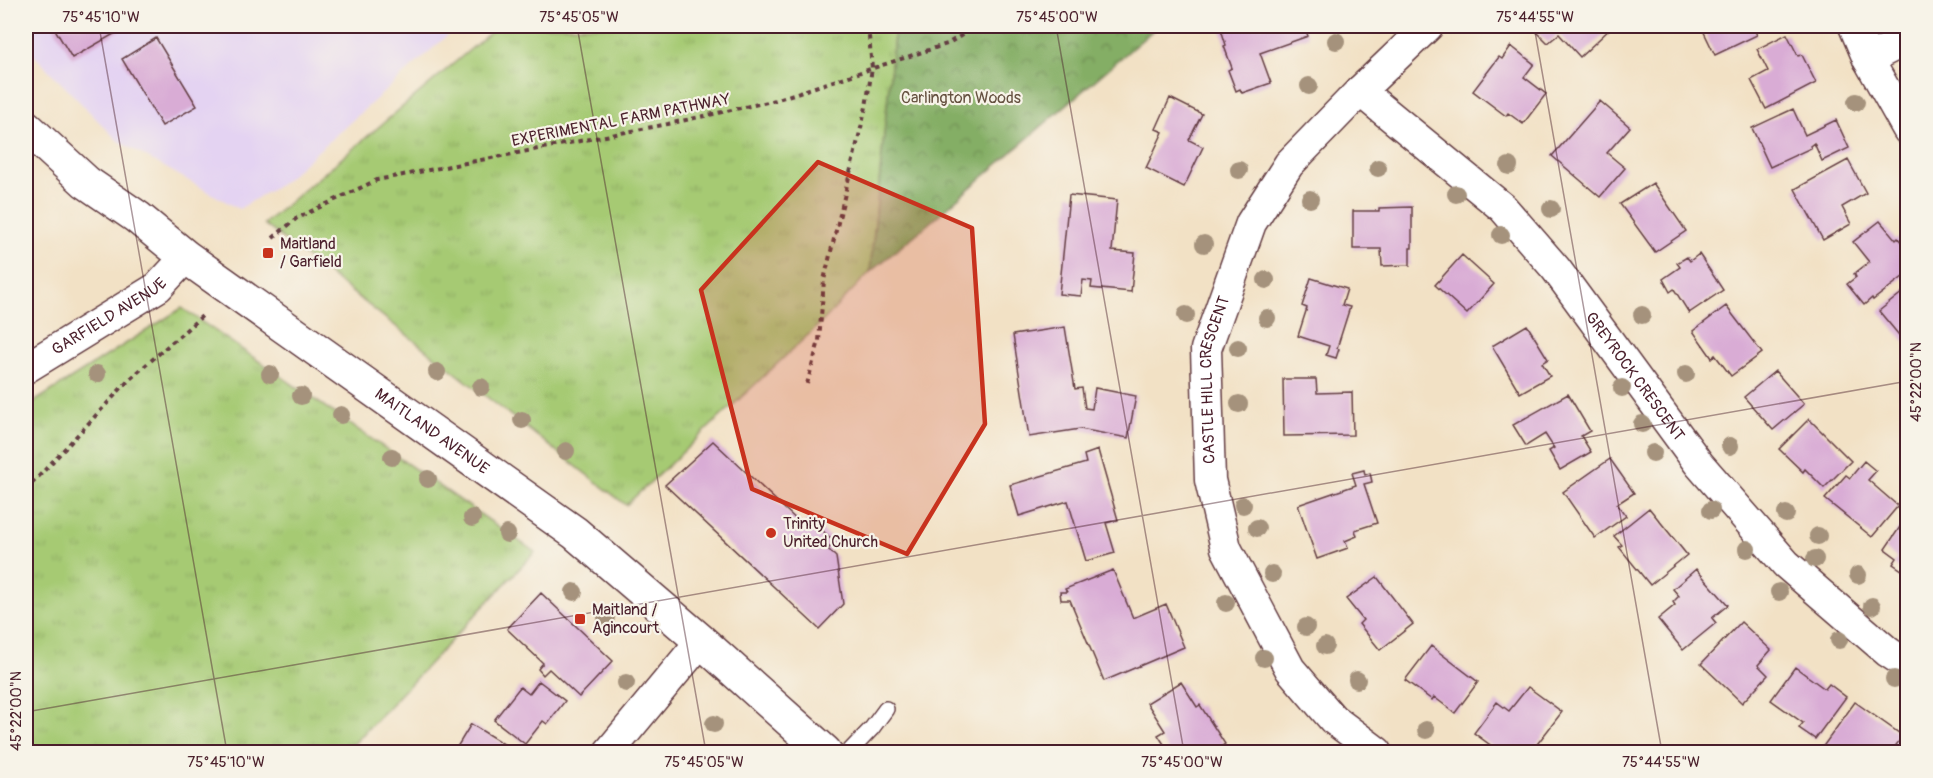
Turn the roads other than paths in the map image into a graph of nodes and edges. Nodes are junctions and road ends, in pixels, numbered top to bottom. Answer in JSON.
{"nodes":[{"id":1,"x":1428,"y":26,"type":"edge"},
{"id":2,"x":1854,"y":26,"type":"edge"},
{"id":3,"x":1908,"y":39,"type":"edge"},
{"id":4,"x":1868,"y":59,"type":"junction"},
{"id":5,"x":1360,"y":91,"type":"junction"},
{"id":6,"x":26,"y":127,"type":"edge"},
{"id":7,"x":1908,"y":130,"type":"edge"},
{"id":8,"x":186,"y":257,"type":"junction"},
{"id":9,"x":26,"y":368,"type":"edge"},
{"id":10,"x":701,"y":641,"type":"junction"},
{"id":11,"x":1908,"y":665,"type":"edge"},
{"id":12,"x":886,"y":709,"type":"dead end"},
{"id":13,"x":609,"y":753,"type":"edge"},
{"id":14,"x":825,"y":753,"type":"edge"},
{"id":15,"x":849,"y":753,"type":"edge"},
{"id":16,"x":1377,"y":753,"type":"edge"}],
"edges":[{"from":1,"to":5,"type":"street","name":"CASTLE HILL CRESCENT"},
{"from":2,"to":4,"type":"street"},
{"from":3,"to":4,"type":"street"},
{"from":4,"to":7,"type":"street"},
{"from":5,"to":11,"type":"street","name":"GREYROCK CRESCENT"},
{"from":5,"to":16,"type":"street","name":"CASTLE HILL CRESCENT"},
{"from":6,"to":8,"type":"main road","name":"MAITLAND AVENUE"},
{"from":8,"to":9,"type":"street","name":"GARFIELD AVENUE"},
{"from":8,"to":10,"type":"main road","name":"MAITLAND AVENUE"},
{"from":10,"to":13,"type":"street"},
{"from":10,"to":14,"type":"main road","name":"MAITLAND AVENUE"},
{"from":12,"to":15,"type":"lane"}]}
